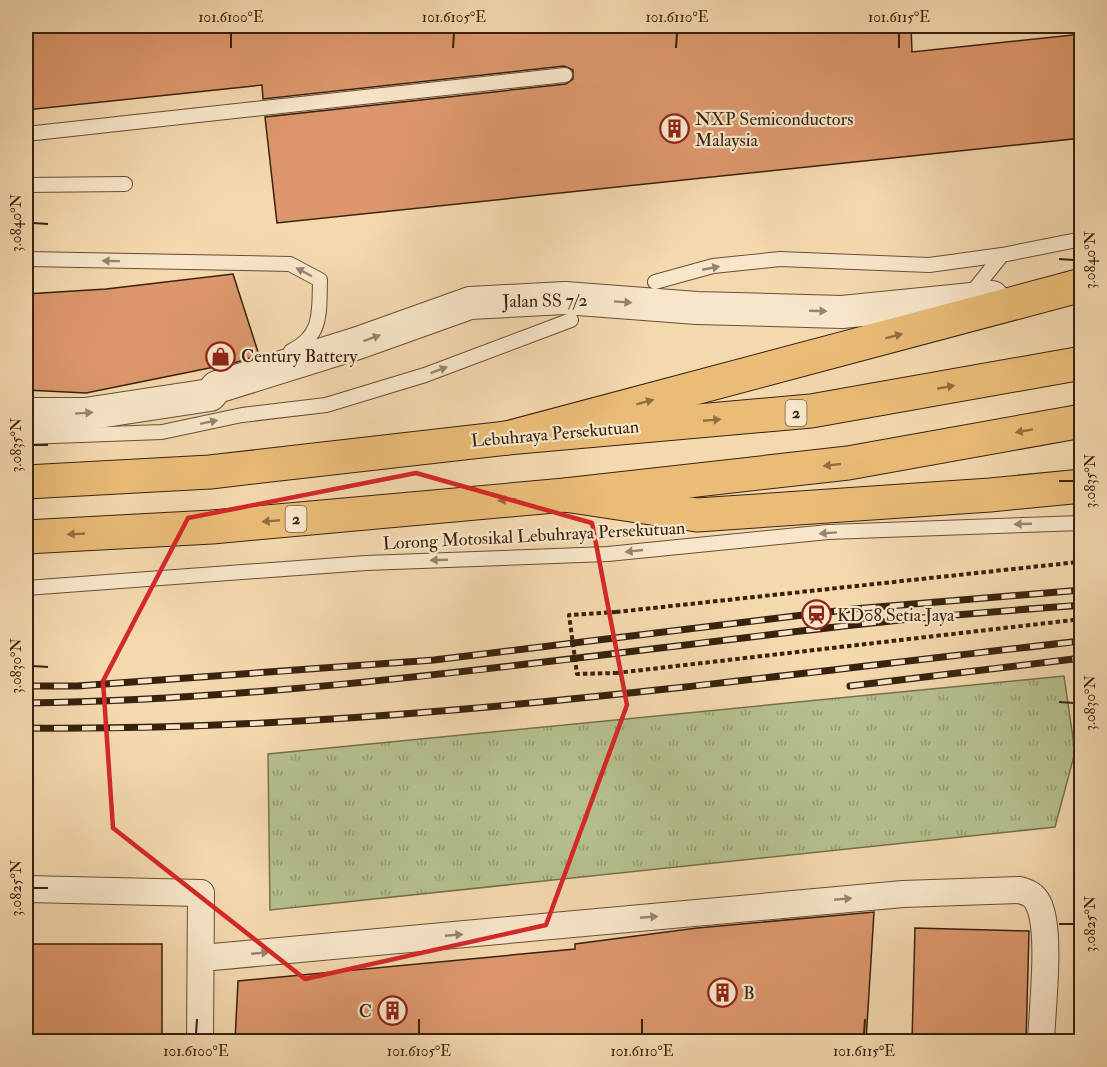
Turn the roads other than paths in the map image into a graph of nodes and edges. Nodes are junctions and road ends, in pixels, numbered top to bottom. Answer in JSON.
{"nodes":[{"id":1,"x":565,"y":75,"type":"dead end"},
{"id":2,"x":26,"y":134,"type":"edge"},
{"id":3,"x":125,"y":184,"type":"dead end"},
{"id":4,"x":26,"y":185,"type":"edge"},
{"id":5,"x":1082,"y":239,"type":"edge"},
{"id":6,"x":1002,"y":255,"type":"junction"},
{"id":7,"x":26,"y":259,"type":"edge"},
{"id":8,"x":654,"y":282,"type":"dead end"},
{"id":9,"x":1082,"y":283,"type":"edge"},
{"id":10,"x":965,"y":302,"type":"junction"},
{"id":11,"x":571,"y":320,"type":"dead end"},
{"id":12,"x":1082,"y":363,"type":"edge"},
{"id":13,"x":213,"y":391,"type":"junction"},
{"id":14,"x":26,"y":414,"type":"edge"},
{"id":15,"x":1082,"y":421,"type":"edge"},
{"id":16,"x":162,"y":432,"type":"junction"},
{"id":17,"x":26,"y":438,"type":"edge"},
{"id":18,"x":507,"y":438,"type":"junction"},
{"id":19,"x":26,"y":482,"type":"edge"},
{"id":20,"x":1082,"y":486,"type":"edge"},
{"id":21,"x":565,"y":495,"type":"junction"},
{"id":22,"x":973,"y":506,"type":"junction"},
{"id":23,"x":1082,"y":523,"type":"edge"},
{"id":24,"x":939,"y":527,"type":"junction"},
{"id":25,"x":26,"y":537,"type":"edge"},
{"id":26,"x":26,"y":588,"type":"edge"},
{"id":27,"x":26,"y":889,"type":"edge"},
{"id":28,"x":202,"y":958,"type":"junction"},
{"id":29,"x":200,"y":1041,"type":"edge"},
{"id":30,"x":1041,"y":1041,"type":"edge"}],
"edges":[{"from":1,"to":2,"type":"lane"},
{"from":3,"to":4,"type":"lane"},
{"from":5,"to":6,"type":"lane"},
{"from":8,"to":6,"type":"lane","one_way":true},
{"from":6,"to":10,"type":"lane"},
{"from":13,"to":7,"type":"lane","one_way":true},
{"from":9,"to":10,"type":"street","name":"Jalan SS 7/2"},
{"from":18,"to":9,"type":"highway","one_way":true},
{"from":13,"to":10,"type":"street","name":"Jalan SS 7/2","one_way":true},
{"from":16,"to":11,"type":"lane","one_way":true},
{"from":18,"to":12,"type":"highway","name":"Lebuhraya Persekutuan","number":"2","one_way":true},
{"from":14,"to":13,"type":"street","name":"Jalan SS 7/2","one_way":true},
{"from":13,"to":16,"type":"lane"},
{"from":15,"to":21,"type":"highway","number":"2","one_way":true},
{"from":16,"to":17,"type":"lane"},
{"from":18,"to":19,"type":"highway","name":"Lebuhraya Persekutuan","number":"2"},
{"from":20,"to":22,"type":"highway"},
{"from":21,"to":22,"type":"highway"},
{"from":21,"to":25,"type":"highway","number":"2","one_way":true},
{"from":22,"to":24,"type":"lane"},
{"from":23,"to":24,"type":"lane","name":"Lorong Motosikal Lebuhraya Persekutuan","one_way":true},
{"from":24,"to":26,"type":"lane","name":"Lorong Motosikal Lebuhraya Persekutuan","one_way":true},
{"from":27,"to":28,"type":"street"},
{"from":28,"to":29,"type":"street"},
{"from":28,"to":30,"type":"street","one_way":true}]}
